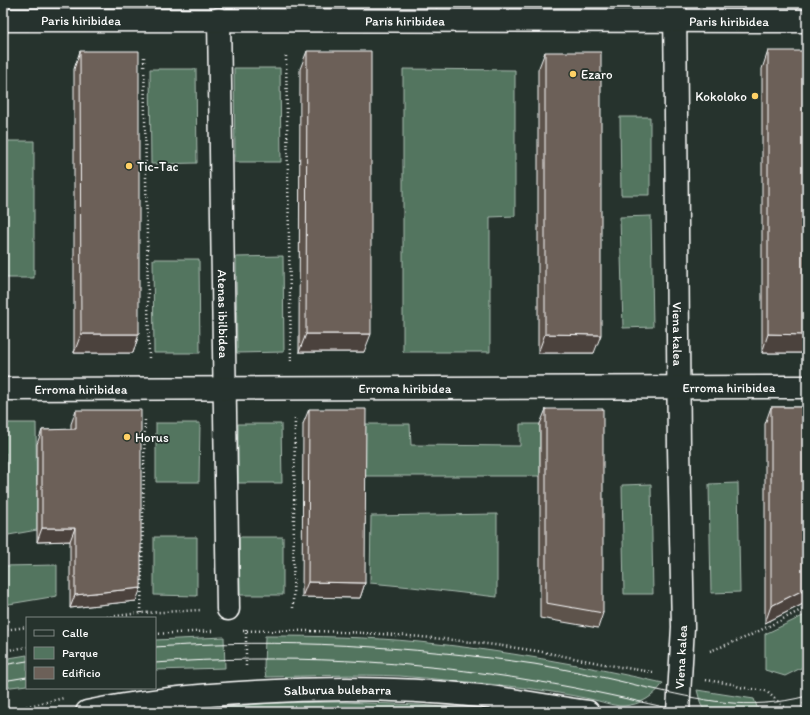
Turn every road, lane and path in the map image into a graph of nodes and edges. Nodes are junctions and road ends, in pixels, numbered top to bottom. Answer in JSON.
{"nodes":[{"id":1,"x":675,"y":12,"type":"edge"},
{"id":2,"x":219,"y":19,"type":"junction"},
{"id":3,"x":3,"y":20,"type":"edge"},
{"id":4,"x":807,"y":21,"type":"edge"},
{"id":5,"x":286,"y":56,"type":"dead end"},
{"id":6,"x":144,"y":57,"type":"dead end"},
{"id":7,"x":149,"y":359,"type":"dead end"},
{"id":8,"x":291,"y":361,"type":"dead end"},
{"id":9,"x":3,"y":388,"type":"edge"},
{"id":10,"x":224,"y":388,"type":"junction"},
{"id":11,"x":679,"y":388,"type":"junction"},
{"id":12,"x":807,"y":388,"type":"edge"},
{"id":13,"x":145,"y":417,"type":"dead end"},
{"id":14,"x":295,"y":418,"type":"dead end"},
{"id":15,"x":807,"y":607,"type":"edge"},
{"id":16,"x":293,"y":608,"type":"dead end"},
{"id":17,"x":228,"y":609,"type":"joint"},
{"id":18,"x":141,"y":613,"type":"junction"},
{"id":19,"x":108,"y":617,"type":"edge"},
{"id":20,"x":246,"y":623,"type":"dead end"},
{"id":21,"x":26,"y":627,"type":"edge"},
{"id":22,"x":3,"y":630,"type":"edge"},
{"id":23,"x":246,"y":630,"type":"junction"},
{"id":24,"x":214,"y":631,"type":"dead end"},
{"id":25,"x":238,"y":631,"type":"dead end"},
{"id":26,"x":156,"y":634,"type":"edge"},
{"id":27,"x":26,"y":648,"type":"edge"},
{"id":28,"x":3,"y":649,"type":"edge"},
{"id":29,"x":710,"y":651,"type":"dead end"},
{"id":30,"x":246,"y":673,"type":"dead end"},
{"id":31,"x":680,"y":676,"type":"junction"},
{"id":32,"x":807,"y":695,"type":"edge"},
{"id":33,"x":66,"y":698,"type":"dead end"},
{"id":34,"x":3,"y":712,"type":"edge"},
{"id":35,"x":87,"y":712,"type":"edge"},
{"id":36,"x":588,"y":712,"type":"edge"},
{"id":37,"x":678,"y":712,"type":"edge"},
{"id":38,"x":790,"y":712,"type":"edge"},
{"id":39,"x":801,"y":712,"type":"edge"}],
"edges":[{"from":1,"to":2,"type":"street","name":"Paris hiribidea"},
{"from":1,"to":4,"type":"street","name":"Paris hiribidea"},
{"from":1,"to":11,"type":"street","name":"Viena kalea"},
{"from":2,"to":3,"type":"street","name":"Paris hiribidea"},
{"from":2,"to":10,"type":"street","name":"Atenas ibilbidea"},
{"from":5,"to":8,"type":"path"},
{"from":6,"to":7,"type":"path"},
{"from":9,"to":10,"type":"street","name":"Erroma hiribidea"},
{"from":10,"to":11,"type":"street","name":"Erroma hiribidea"},
{"from":10,"to":17,"type":"street","name":"Atenas ibilbidea"},
{"from":11,"to":12,"type":"street","name":"Erroma hiribidea"},
{"from":11,"to":31,"type":"street","name":"Viena kalea"},
{"from":13,"to":18,"type":"path"},
{"from":14,"to":16,"type":"path"},
{"from":15,"to":29,"type":"path"},
{"from":17,"to":18,"type":"path"},
{"from":18,"to":19,"type":"path"},
{"from":20,"to":23,"type":"path"},
{"from":21,"to":22,"type":"path"},
{"from":23,"to":25,"type":"path"},
{"from":23,"to":30,"type":"path"},
{"from":23,"to":31,"type":"path"},
{"from":24,"to":26,"type":"path"},
{"from":27,"to":28,"type":"path"},
{"from":31,"to":37,"type":"street","name":"Viena kalea"},
{"from":31,"to":38,"type":"path"},
{"from":32,"to":39,"type":"path"},
{"from":33,"to":34,"type":"path"},
{"from":35,"to":36,"type":"street","name":"Salburua bulebarra"}]}
